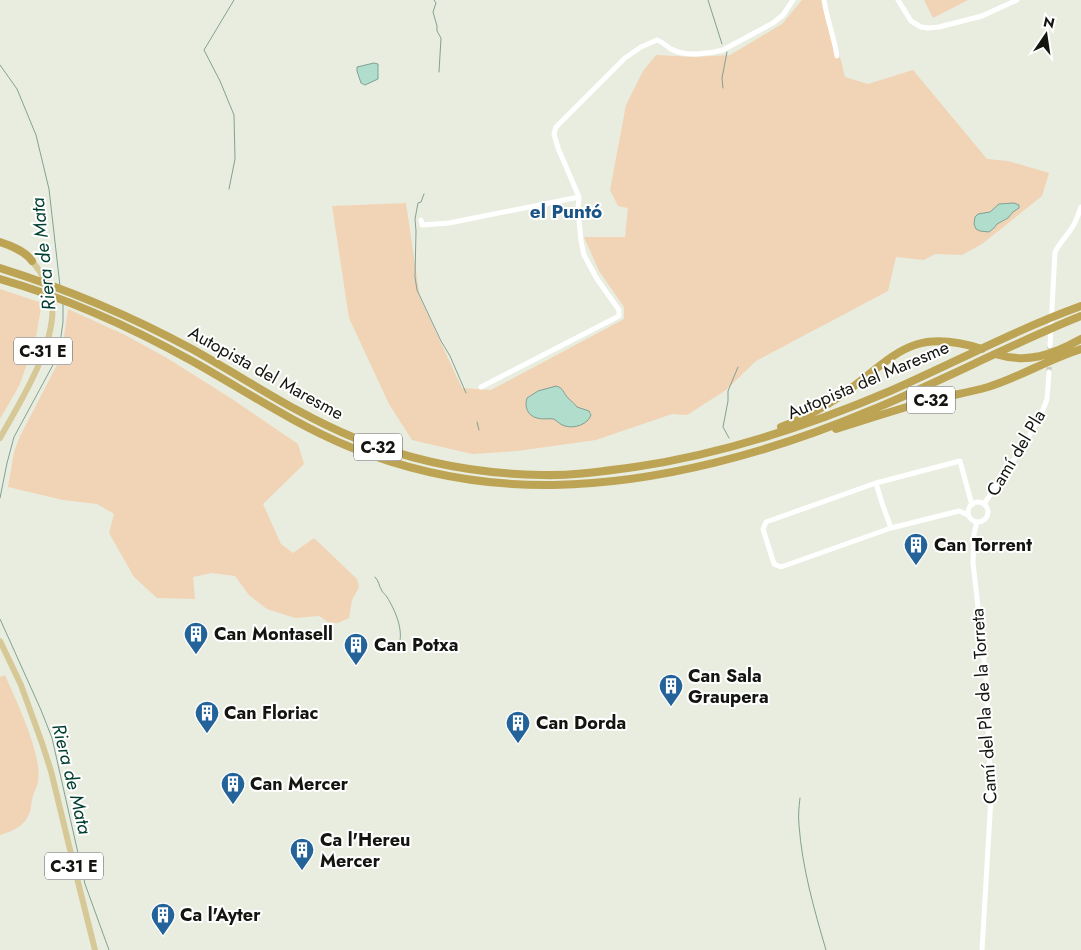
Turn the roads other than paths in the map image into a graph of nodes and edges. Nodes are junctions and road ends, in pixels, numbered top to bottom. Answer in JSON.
{"nodes":[{"id":1,"x":793,"y":0,"type":"edge"},
{"id":2,"x":824,"y":0,"type":"edge"},
{"id":3,"x":898,"y":0,"type":"edge"},
{"id":4,"x":1018,"y":0,"type":"edge"},
{"id":5,"x":837,"y":56,"type":"dead end"},
{"id":6,"x":579,"y":197,"type":"junction"},
{"id":7,"x":1081,"y":207,"type":"edge"},
{"id":8,"x":420,"y":220,"type":"dead end"},
{"id":9,"x":0,"y":242,"type":"edge"},
{"id":10,"x":0,"y":246,"type":"edge"},
{"id":11,"x":32,"y":261,"type":"junction"},
{"id":12,"x":0,"y":268,"type":"edge"},
{"id":13,"x":0,"y":279,"type":"edge"},
{"id":14,"x":1081,"y":306,"type":"edge"},
{"id":15,"x":1081,"y":316,"type":"edge"},
{"id":16,"x":1081,"y":339,"type":"edge"},
{"id":17,"x":1050,"y":346,"type":"tunnel mouth"},
{"id":18,"x":1081,"y":349,"type":"edge"},
{"id":19,"x":1049,"y":372,"type":"tunnel mouth"},
{"id":20,"x":481,"y":387,"type":"dead end"},
{"id":21,"x":0,"y":438,"type":"edge"},
{"id":22,"x":779,"y":445,"type":"junction"},
{"id":23,"x":716,"y":450,"type":"junction"},
{"id":24,"x":876,"y":483,"type":"junction"},
{"id":25,"x":972,"y":504,"type":"junction"},
{"id":26,"x":984,"y":504,"type":"junction"},
{"id":27,"x":968,"y":515,"type":"junction"},
{"id":28,"x":977,"y":522,"type":"junction"},
{"id":29,"x":891,"y":528,"type":"junction"},
{"id":30,"x":0,"y":641,"type":"edge"},
{"id":31,"x":95,"y":950,"type":"edge"},
{"id":32,"x":982,"y":950,"type":"edge"}],
"edges":[{"from":1,"to":6,"type":"street"},
{"from":2,"to":5,"type":"street"},
{"from":3,"to":4,"type":"street"},
{"from":6,"to":8,"type":"street"},
{"from":6,"to":20,"type":"street"},
{"from":7,"to":17,"type":"street"},
{"from":9,"to":11,"type":"highway","number":"C-31 E"},
{"from":10,"to":11,"type":"highway","number":"C-31 E"},
{"from":11,"to":21,"type":"main road","number":"C-31 E"},
{"from":12,"to":23,"type":"highway","name":"Autopista del Maresme","number":"C-32"},
{"from":13,"to":22,"type":"highway","name":"Autopista del Maresme","number":"C-32"},
{"from":14,"to":23,"type":"highway","name":"Autopista del Maresme","number":"C-32"},
{"from":15,"to":22,"type":"highway","name":"Autopista del Maresme","number":"C-32"},
{"from":16,"to":23,"type":"highway","number":"C-32"},
{"from":18,"to":22,"type":"highway","number":"C-32"},
{"from":19,"to":26,"type":"street","name":"Camí del Pla"},
{"from":24,"to":25,"type":"street"},
{"from":24,"to":29,"type":"street"},
{"from":24,"to":29,"type":"street"},
{"from":25,"to":26,"type":"street"},
{"from":25,"to":27,"type":"street"},
{"from":26,"to":28,"type":"street"},
{"from":27,"to":28,"type":"street"},
{"from":27,"to":29,"type":"street"},
{"from":28,"to":32,"type":"street","name":"Camí del Pla de la Torreta"},
{"from":30,"to":31,"type":"main road","number":"C-31 E"}]}
